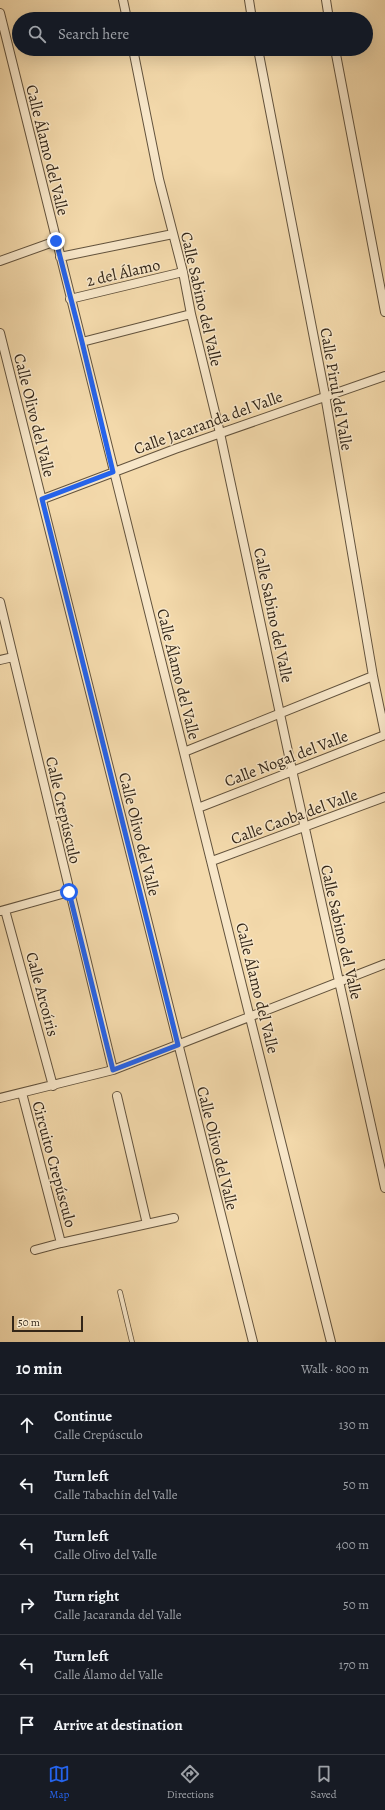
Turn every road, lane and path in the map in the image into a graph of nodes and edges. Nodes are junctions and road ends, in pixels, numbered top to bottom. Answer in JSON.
{"nodes":[{"id":1,"x":124,"y":0,"type":"edge"},
{"id":2,"x":249,"y":0,"type":"edge"},
{"id":3,"x":326,"y":0,"type":"edge"},
{"id":4,"x":126,"y":12,"type":"edge"},
{"id":5,"x":251,"y":12,"type":"edge"},
{"id":6,"x":328,"y":12,"type":"edge"},
{"id":7,"x":0,"y":13,"type":"edge"},
{"id":8,"x":134,"y":56,"type":"edge"},
{"id":9,"x":259,"y":56,"type":"edge"},
{"id":10,"x":336,"y":56,"type":"edge"},
{"id":11,"x":173,"y":234,"type":"junction"},
{"id":12,"x":56,"y":241,"type":"junction"},
{"id":13,"x":60,"y":257,"type":"junction"},
{"id":14,"x":0,"y":262,"type":"edge"},
{"id":15,"x":183,"y":272,"type":"junction"},
{"id":16,"x":70,"y":299,"type":"junction"},
{"id":17,"x":385,"y":312,"type":"edge"},
{"id":18,"x":191,"y":314,"type":"junction"},
{"id":19,"x":0,"y":333,"type":"edge"},
{"id":20,"x":82,"y":342,"type":"junction"},
{"id":21,"x":385,"y":376,"type":"edge"},
{"id":22,"x":325,"y":395,"type":"junction"},
{"id":23,"x":220,"y":433,"type":"junction"},
{"id":24,"x":113,"y":472,"type":"junction"},
{"id":25,"x":42,"y":499,"type":"junction"},
{"id":26,"x":0,"y":602,"type":"edge"},
{"id":27,"x":13,"y":657,"type":"junction"},
{"id":28,"x":0,"y":660,"type":"edge"},
{"id":29,"x":374,"y":676,"type":"junction"},
{"id":30,"x":281,"y":714,"type":"junction"},
{"id":31,"x":385,"y":734,"type":"edge"},
{"id":32,"x":184,"y":752,"type":"junction"},
{"id":33,"x":292,"y":770,"type":"junction"},
{"id":34,"x":385,"y":797,"type":"edge"},
{"id":35,"x":198,"y":808,"type":"junction"},
{"id":36,"x":304,"y":826,"type":"junction"},
{"id":37,"x":212,"y":861,"type":"junction"},
{"id":38,"x":69,"y":892,"type":"junction"},
{"id":39,"x":3,"y":911,"type":"edge"},
{"id":40,"x":385,"y":964,"type":"edge"},
{"id":41,"x":339,"y":983,"type":"junction"},
{"id":42,"x":250,"y":1017,"type":"junction"},
{"id":43,"x":178,"y":1045,"type":"junction"},
{"id":44,"x":113,"y":1070,"type":"junction"},
{"id":45,"x":53,"y":1086,"type":"junction"},
{"id":46,"x":22,"y":1093,"type":"junction"},
{"id":47,"x":117,"y":1096,"type":"dead end"},
{"id":48,"x":0,"y":1098,"type":"edge"},
{"id":49,"x":385,"y":1188,"type":"edge"},
{"id":50,"x":174,"y":1218,"type":"dead end"},
{"id":51,"x":147,"y":1224,"type":"junction"},
{"id":52,"x":61,"y":1243,"type":"junction"},
{"id":53,"x":35,"y":1250,"type":"dead end"},
{"id":54,"x":120,"y":1292,"type":"dead end"},
{"id":55,"x":132,"y":1342,"type":"edge"},
{"id":56,"x":253,"y":1342,"type":"edge"},
{"id":57,"x":331,"y":1342,"type":"edge"}],
"edges":[{"from":1,"to":4,"type":"street"},
{"from":2,"to":5,"type":"street"},
{"from":3,"to":6,"type":"street"},
{"from":7,"to":12,"type":"street","name":"Calle Álamo del Valle"},
{"from":8,"to":11,"type":"street","name":"Calle Sabino del Valle"},
{"from":9,"to":22,"type":"street","name":"Calle Pirul del Valle"},
{"from":10,"to":17,"type":"street"},
{"from":11,"to":13,"type":"street"},
{"from":11,"to":15,"type":"street","name":"Calle Sabino del Valle"},
{"from":12,"to":13,"type":"street","name":"Calle Álamo del Valle"},
{"from":12,"to":14,"type":"street"},
{"from":13,"to":16,"type":"street","name":"Calle Álamo del Valle"},
{"from":15,"to":16,"type":"street","name":"2 del Álamo"},
{"from":15,"to":18,"type":"street","name":"Calle Sabino del Valle"},
{"from":16,"to":20,"type":"street","name":"Calle Álamo del Valle"},
{"from":18,"to":20,"type":"street"},
{"from":18,"to":23,"type":"street","name":"Calle Sabino del Valle"},
{"from":19,"to":25,"type":"street","name":"Calle Olivo del Valle"},
{"from":20,"to":24,"type":"street","name":"Calle Álamo del Valle"},
{"from":21,"to":22,"type":"street","name":"Calle Jacaranda del Valle"},
{"from":22,"to":23,"type":"street","name":"Calle Jacaranda del Valle"},
{"from":22,"to":29,"type":"street","name":"Calle Pirul del Valle"},
{"from":23,"to":24,"type":"street","name":"Calle Jacaranda del Valle"},
{"from":23,"to":30,"type":"street","name":"Calle Sabino del Valle"},
{"from":24,"to":25,"type":"street","name":"Calle Jacaranda del Valle"},
{"from":24,"to":32,"type":"street","name":"Calle Álamo del Valle"},
{"from":25,"to":43,"type":"street","name":"Calle Olivo del Valle"},
{"from":26,"to":27,"type":"street","name":"Calle Crepúsculo"},
{"from":27,"to":28,"type":"street"},
{"from":27,"to":38,"type":"street","name":"Calle Crepúsculo"},
{"from":29,"to":30,"type":"street"},
{"from":29,"to":31,"type":"street","name":"Calle Pirul del Valle"},
{"from":30,"to":32,"type":"street"},
{"from":30,"to":33,"type":"street","name":"Calle Sabino del Valle"},
{"from":31,"to":33,"type":"street","name":"Calle Nogal del Valle"},
{"from":32,"to":35,"type":"street","name":"Calle Álamo del Valle"},
{"from":33,"to":35,"type":"street","name":"Calle Nogal del Valle"},
{"from":33,"to":36,"type":"street","name":"Calle Sabino del Valle"},
{"from":34,"to":36,"type":"street","name":"Calle Caoba del Valle"},
{"from":35,"to":37,"type":"street","name":"Calle Álamo del Valle"},
{"from":36,"to":37,"type":"street","name":"Calle Caoba del Valle"},
{"from":36,"to":41,"type":"street","name":"Calle Sabino del Valle"},
{"from":37,"to":42,"type":"street","name":"Calle Álamo del Valle"},
{"from":38,"to":39,"type":"street"},
{"from":38,"to":44,"type":"street","name":"Calle Crepúsculo"},
{"from":39,"to":45,"type":"street","name":"Calle Arcoíris"},
{"from":40,"to":41,"type":"street"},
{"from":41,"to":42,"type":"street"},
{"from":41,"to":49,"type":"street","name":"Calle Sabino del Valle"},
{"from":42,"to":43,"type":"street"},
{"from":42,"to":57,"type":"street","name":"Calle Álamo del Valle"},
{"from":43,"to":44,"type":"street"},
{"from":43,"to":56,"type":"street","name":"Calle Olivo del Valle"},
{"from":44,"to":45,"type":"street"},
{"from":45,"to":46,"type":"street"},
{"from":46,"to":48,"type":"street"},
{"from":46,"to":52,"type":"street","name":"Circuito Crepúsculo"},
{"from":47,"to":51,"type":"street"},
{"from":50,"to":51,"type":"street","name":"Circuito Crepúsculo"},
{"from":51,"to":52,"type":"street","name":"Circuito Crepúsculo"},
{"from":52,"to":53,"type":"street","name":"Circuito Crepúsculo"},
{"from":54,"to":55,"type":"lane"}]}
